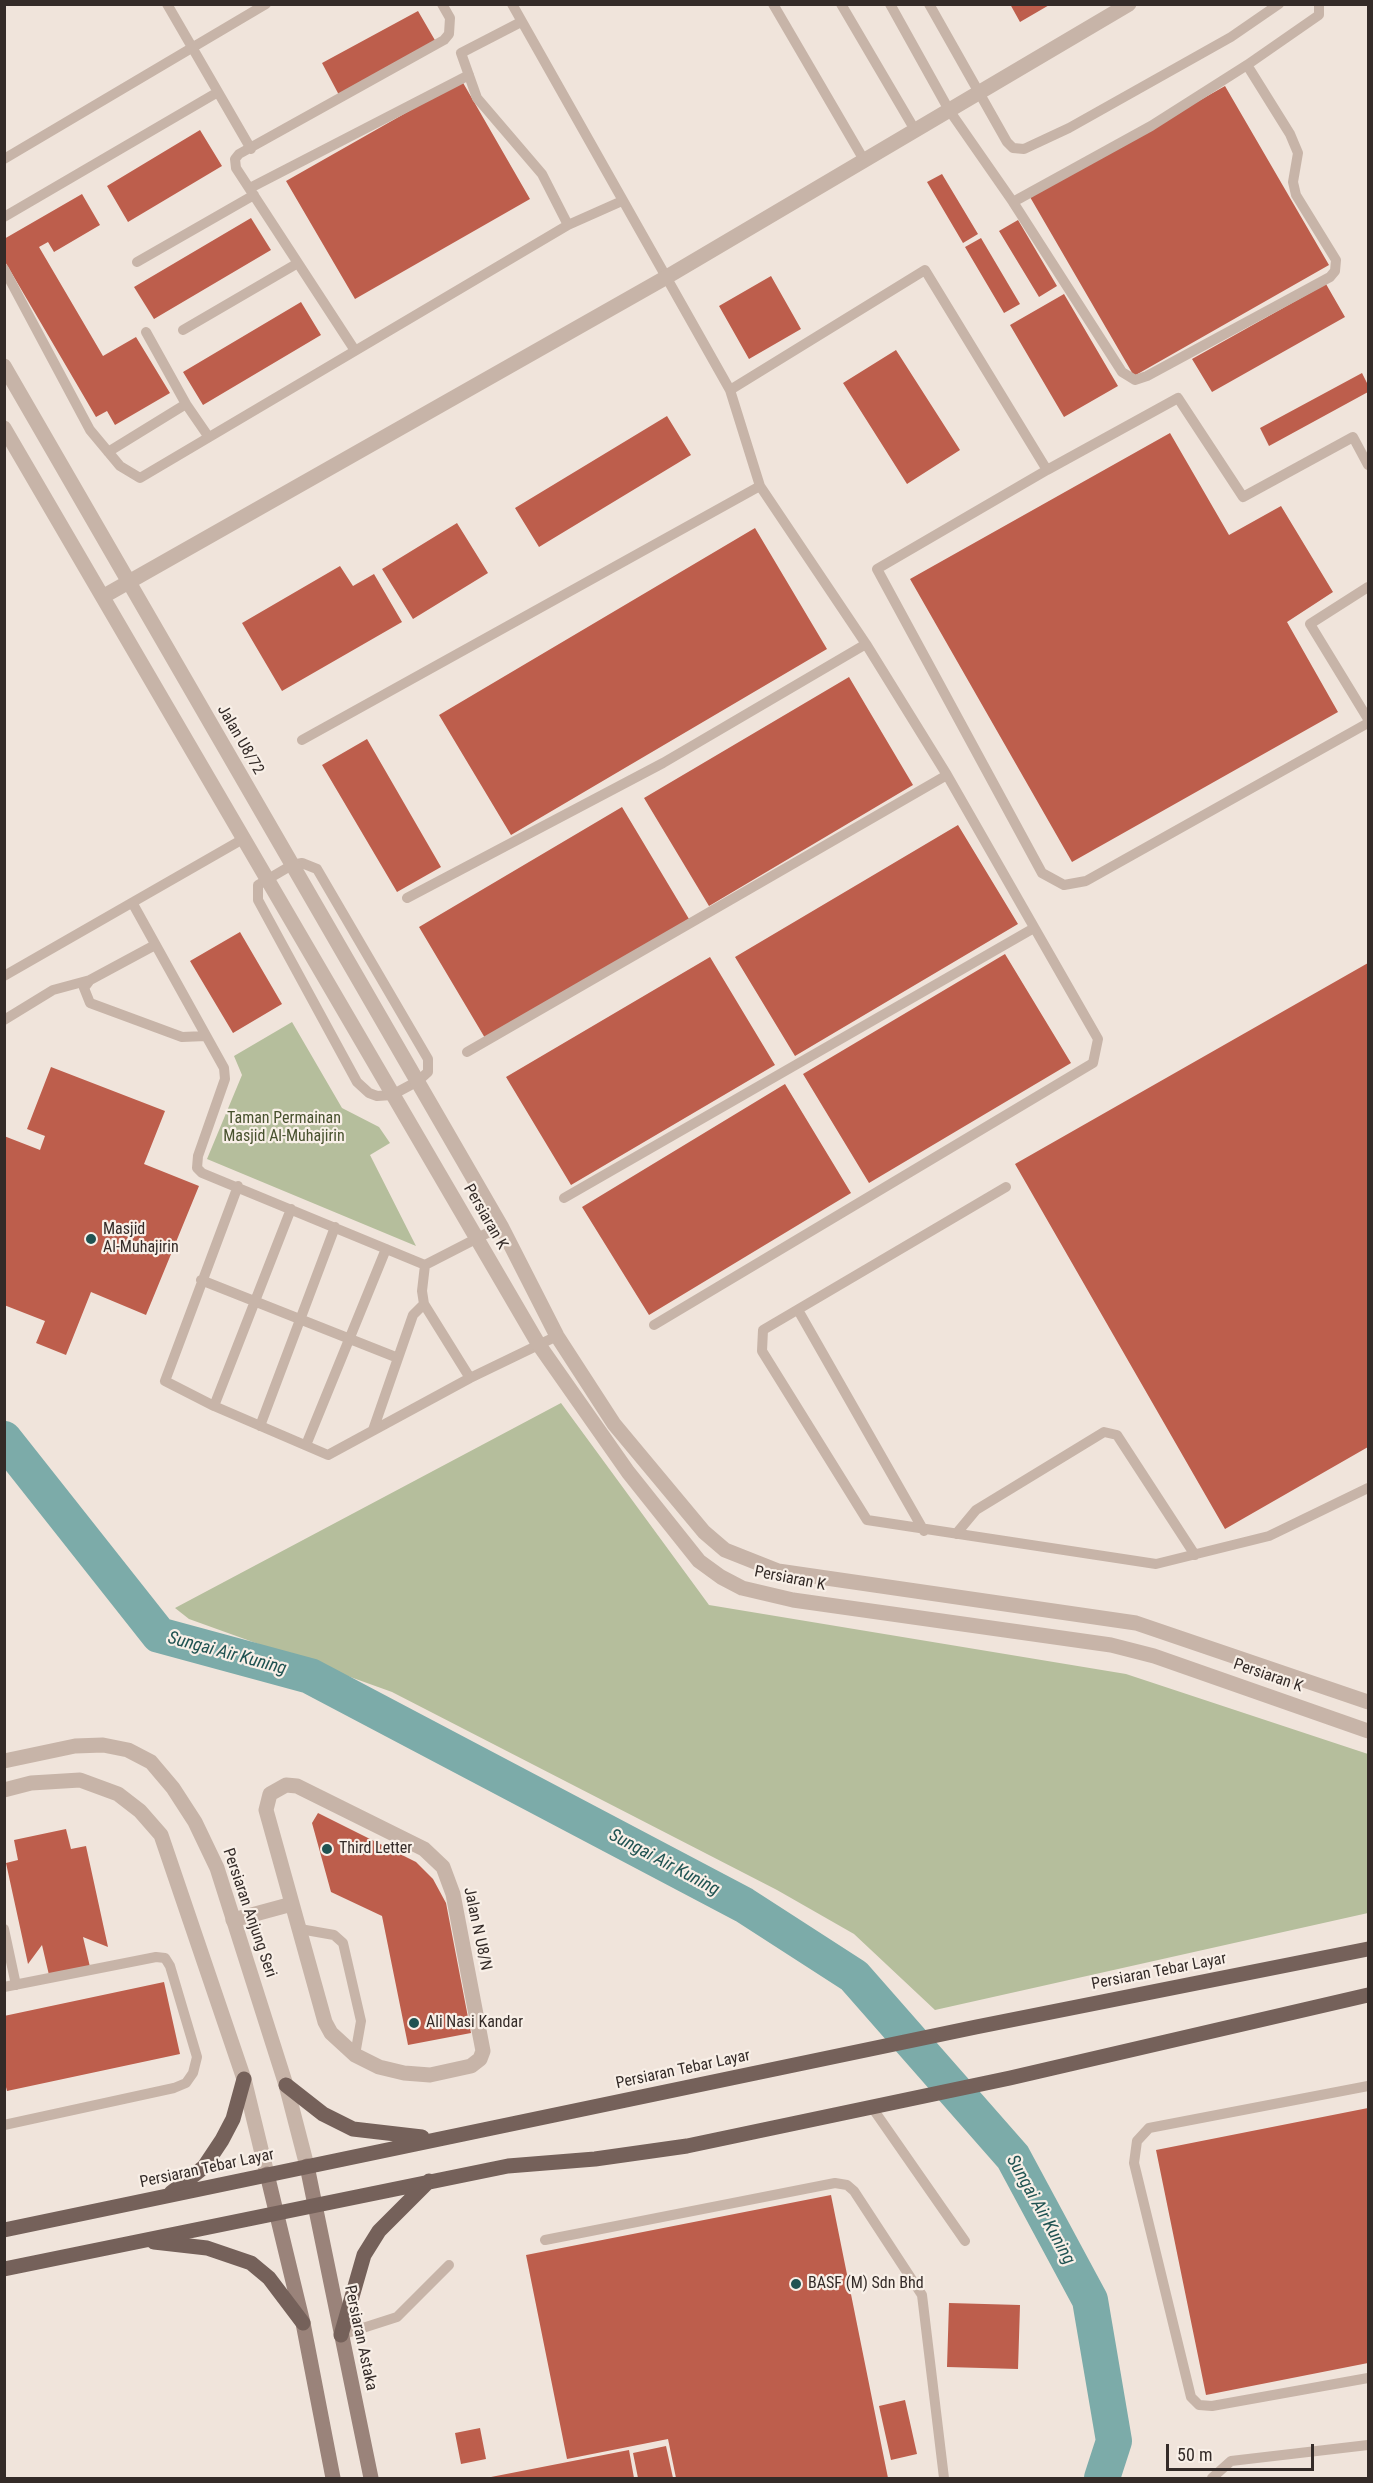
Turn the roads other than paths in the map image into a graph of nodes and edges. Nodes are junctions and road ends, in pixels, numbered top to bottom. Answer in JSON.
{"nodes":[{"id":1,"x":167,"y":4,"type":"edge"},
{"id":2,"x":266,"y":4,"type":"edge"},
{"id":3,"x":442,"y":4,"type":"edge"},
{"id":4,"x":512,"y":4,"type":"edge"},
{"id":5,"x":773,"y":4,"type":"edge"},
{"id":6,"x":841,"y":4,"type":"edge"},
{"id":7,"x":890,"y":4,"type":"edge"},
{"id":8,"x":929,"y":4,"type":"edge"},
{"id":9,"x":1129,"y":4,"type":"edge"},
{"id":10,"x":1279,"y":4,"type":"edge"},
{"id":11,"x":1319,"y":4,"type":"edge"},
{"id":12,"x":521,"y":22,"type":"junction"},
{"id":13,"x":192,"y":47,"type":"junction"},
{"id":14,"x":1247,"y":65,"type":"junction"},
{"id":15,"x":469,"y":75,"type":"junction"},
{"id":16,"x":218,"y":92,"type":"junction"},
{"id":17,"x":979,"y":92,"type":"junction"},
{"id":18,"x":949,"y":110,"type":"junction"},
{"id":19,"x":915,"y":130,"type":"junction"},
{"id":20,"x":251,"y":149,"type":"junction"},
{"id":21,"x":4,"y":159,"type":"edge"},
{"id":22,"x":864,"y":160,"type":"junction"},
{"id":23,"x":252,"y":191,"type":"junction"},
{"id":24,"x":622,"y":201,"type":"junction"},
{"id":25,"x":1013,"y":202,"type":"junction"},
{"id":26,"x":4,"y":217,"type":"edge"},
{"id":27,"x":568,"y":225,"type":"junction"},
{"id":28,"x":137,"y":262,"type":"dead end"},
{"id":29,"x":298,"y":263,"type":"junction"},
{"id":30,"x":4,"y":269,"type":"edge"},
{"id":31,"x":665,"y":278,"type":"junction"},
{"id":32,"x":183,"y":330,"type":"dead end"},
{"id":33,"x":146,"y":332,"type":"dead end"},
{"id":34,"x":354,"y":349,"type":"junction"},
{"id":35,"x":4,"y":366,"type":"edge"},
{"id":36,"x":730,"y":390,"type":"junction"},
{"id":37,"x":186,"y":404,"type":"junction"},
{"id":38,"x":4,"y":428,"type":"edge"},
{"id":39,"x":208,"y":436,"type":"junction"},
{"id":40,"x":108,"y":452,"type":"junction"},
{"id":41,"x":1368,"y":465,"type":"edge"},
{"id":42,"x":1047,"y":470,"type":"junction"},
{"id":43,"x":760,"y":486,"type":"junction"},
{"id":44,"x":130,"y":582,"type":"junction"},
{"id":45,"x":1368,"y":587,"type":"edge"},
{"id":46,"x":104,"y":596,"type":"junction"},
{"id":47,"x":866,"y":644,"type":"junction"},
{"id":48,"x":1368,"y":721,"type":"edge"},
{"id":49,"x":302,"y":740,"type":"dead end"},
{"id":50,"x":946,"y":776,"type":"junction"},
{"id":51,"x":243,"y":839,"type":"junction"},
{"id":52,"x":292,"y":865,"type":"junction"},
{"id":53,"x":267,"y":879,"type":"junction"},
{"id":54,"x":407,"y":898,"type":"dead end"},
{"id":55,"x":132,"y":904,"type":"junction"},
{"id":56,"x":1034,"y":928,"type":"junction"},
{"id":57,"x":155,"y":945,"type":"junction"},
{"id":58,"x":4,"y":975,"type":"edge"},
{"id":59,"x":90,"y":980,"type":"junction"},
{"id":60,"x":4,"y":1020,"type":"edge"},
{"id":61,"x":206,"y":1036,"type":"junction"},
{"id":62,"x":466,"y":1052,"type":"dead end"},
{"id":63,"x":418,"y":1081,"type":"junction"},
{"id":64,"x":392,"y":1095,"type":"junction"},
{"id":65,"x":446,"y":1131,"type":"joint"},
{"id":66,"x":238,"y":1186,"type":"junction"},
{"id":67,"x":1006,"y":1187,"type":"dead end"},
{"id":68,"x":564,"y":1198,"type":"dead end"},
{"id":69,"x":291,"y":1209,"type":"junction"},
{"id":70,"x":501,"y":1226,"type":"junction"},
{"id":71,"x":335,"y":1227,"type":"junction"},
{"id":72,"x":477,"y":1239,"type":"junction"},
{"id":73,"x":386,"y":1249,"type":"junction"},
{"id":74,"x":425,"y":1265,"type":"junction"},
{"id":75,"x":201,"y":1280,"type":"junction"},
{"id":76,"x":256,"y":1300,"type":"junction"},
{"id":77,"x":424,"y":1304,"type":"junction"},
{"id":78,"x":798,"y":1310,"type":"junction"},
{"id":79,"x":301,"y":1319,"type":"junction"},
{"id":80,"x":654,"y":1325,"type":"dead end"},
{"id":81,"x":557,"y":1336,"type":"junction"},
{"id":82,"x":349,"y":1339,"type":"junction"},
{"id":83,"x":539,"y":1345,"type":"junction"},
{"id":84,"x":398,"y":1358,"type":"junction"},
{"id":85,"x":470,"y":1378,"type":"junction"},
{"id":86,"x":214,"y":1406,"type":"junction"},
{"id":87,"x":260,"y":1426,"type":"junction"},
{"id":88,"x":374,"y":1430,"type":"junction"},
{"id":89,"x":306,"y":1445,"type":"junction"},
{"id":90,"x":1368,"y":1488,"type":"edge"},
{"id":91,"x":924,"y":1531,"type":"junction"},
{"id":92,"x":956,"y":1534,"type":"junction"},
{"id":93,"x":1195,"y":1555,"type":"junction"},
{"id":94,"x":1368,"y":1702,"type":"edge"},
{"id":95,"x":1368,"y":1731,"type":"edge"},
{"id":96,"x":4,"y":1761,"type":"edge"},
{"id":97,"x":4,"y":1790,"type":"edge"},
{"id":98,"x":292,"y":1904,"type":"junction"},
{"id":99,"x":233,"y":1920,"type":"junction"},
{"id":100,"x":4,"y":1929,"type":"edge"},
{"id":101,"x":300,"y":1929,"type":"junction"},
{"id":102,"x":1368,"y":1948,"type":"edge"},
{"id":103,"x":10,"y":1986,"type":"edge"},
{"id":104,"x":1368,"y":1995,"type":"edge"},
{"id":105,"x":355,"y":2055,"type":"junction"},
{"id":106,"x":244,"y":2079,"type":"junction"},
{"id":107,"x":286,"y":2085,"type":"junction"},
{"id":108,"x":1368,"y":2086,"type":"edge"},
{"id":109,"x":878,"y":2104,"type":"junction"},
{"id":110,"x":4,"y":2125,"type":"edge"},
{"id":111,"x":436,"y":2139,"type":"junction"},
{"id":112,"x":307,"y":2166,"type":"junction"},
{"id":113,"x":267,"y":2174,"type":"junction"},
{"id":114,"x":429,"y":2181,"type":"junction"},
{"id":115,"x":169,"y":2195,"type":"junction"},
{"id":116,"x":315,"y":2204,"type":"junction"},
{"id":117,"x":276,"y":2212,"type":"junction"},
{"id":118,"x":4,"y":2230,"type":"edge"},
{"id":119,"x":139,"y":2240,"type":"junction"},
{"id":120,"x":545,"y":2240,"type":"dead end"},
{"id":121,"x":965,"y":2241,"type":"dead end"},
{"id":122,"x":449,"y":2265,"type":"dead end"},
{"id":123,"x":4,"y":2269,"type":"edge"},
{"id":124,"x":303,"y":2323,"type":"junction"},
{"id":125,"x":341,"y":2335,"type":"junction"},
{"id":126,"x":1368,"y":2378,"type":"edge"},
{"id":127,"x":1368,"y":2445,"type":"edge"},
{"id":128,"x":333,"y":2478,"type":"edge"},
{"id":129,"x":371,"y":2478,"type":"edge"},
{"id":130,"x":944,"y":2478,"type":"edge"},
{"id":131,"x":1212,"y":2478,"type":"edge"}],
"edges":[{"from":1,"to":13,"type":"lane"},
{"from":2,"to":13,"type":"lane"},
{"from":3,"to":20,"type":"lane"},
{"from":4,"to":12,"type":"lane"},
{"from":5,"to":22,"type":"lane"},
{"from":6,"to":19,"type":"lane"},
{"from":7,"to":18,"type":"lane"},
{"from":8,"to":17,"type":"lane"},
{"from":9,"to":17,"type":"street"},
{"from":10,"to":17,"type":"lane"},
{"from":11,"to":14,"type":"lane"},
{"from":12,"to":15,"type":"lane"},
{"from":12,"to":24,"type":"lane"},
{"from":13,"to":16,"type":"lane"},
{"from":13,"to":21,"type":"lane"},
{"from":14,"to":25,"type":"lane"},
{"from":14,"to":25,"type":"lane"},
{"from":15,"to":23,"type":"lane"},
{"from":15,"to":27,"type":"lane"},
{"from":16,"to":20,"type":"lane"},
{"from":16,"to":26,"type":"lane"},
{"from":17,"to":18,"type":"street"},
{"from":18,"to":19,"type":"street"},
{"from":18,"to":25,"type":"lane"},
{"from":19,"to":22,"type":"street"},
{"from":20,"to":23,"type":"lane"},
{"from":22,"to":31,"type":"street"},
{"from":23,"to":28,"type":"lane"},
{"from":23,"to":29,"type":"lane"},
{"from":24,"to":27,"type":"lane"},
{"from":24,"to":31,"type":"lane"},
{"from":27,"to":34,"type":"lane"},
{"from":29,"to":32,"type":"lane"},
{"from":29,"to":34,"type":"lane"},
{"from":30,"to":40,"type":"lane"},
{"from":31,"to":36,"type":"lane"},
{"from":31,"to":44,"type":"street"},
{"from":33,"to":37,"type":"lane"},
{"from":34,"to":39,"type":"lane"},
{"from":35,"to":44,"type":"street","name":"Jalan U8/72"},
{"from":36,"to":42,"type":"lane"},
{"from":36,"to":43,"type":"lane"},
{"from":37,"to":39,"type":"lane"},
{"from":37,"to":40,"type":"lane"},
{"from":38,"to":46,"type":"street"},
{"from":39,"to":40,"type":"lane"},
{"from":41,"to":42,"type":"lane"},
{"from":42,"to":48,"type":"lane"},
{"from":43,"to":47,"type":"lane"},
{"from":43,"to":49,"type":"lane"},
{"from":44,"to":46,"type":"street"},
{"from":44,"to":52,"type":"street","name":"Jalan U8/72"},
{"from":45,"to":48,"type":"lane"},
{"from":46,"to":51,"type":"street"},
{"from":47,"to":50,"type":"lane"},
{"from":47,"to":54,"type":"lane"},
{"from":50,"to":56,"type":"lane"},
{"from":50,"to":62,"type":"lane"},
{"from":51,"to":53,"type":"street"},
{"from":51,"to":55,"type":"lane"},
{"from":52,"to":53,"type":"lane"},
{"from":52,"to":63,"type":"street","name":"Jalan U8/72"},
{"from":53,"to":64,"type":"street"},
{"from":53,"to":64,"type":"lane"},
{"from":55,"to":57,"type":"lane"},
{"from":55,"to":58,"type":"lane"},
{"from":56,"to":68,"type":"lane"},
{"from":56,"to":80,"type":"lane"},
{"from":57,"to":59,"type":"lane"},
{"from":57,"to":61,"type":"lane"},
{"from":59,"to":60,"type":"lane"},
{"from":59,"to":61,"type":"lane"},
{"from":61,"to":66,"type":"lane"},
{"from":63,"to":64,"type":"lane"},
{"from":63,"to":65,"type":"street","name":"Jalan U8/72"},
{"from":64,"to":72,"type":"street","name":"Persiaran K"},
{"from":65,"to":70,"type":"street","name":"Persiaran K"},
{"from":66,"to":69,"type":"lane"},
{"from":66,"to":75,"type":"lane"},
{"from":67,"to":78,"type":"lane"},
{"from":69,"to":71,"type":"lane"},
{"from":69,"to":76,"type":"lane"},
{"from":70,"to":72,"type":"lane"},
{"from":70,"to":81,"type":"street","name":"Persiaran K"},
{"from":71,"to":73,"type":"lane"},
{"from":71,"to":79,"type":"lane"},
{"from":72,"to":74,"type":"lane"},
{"from":72,"to":83,"type":"street","name":"Persiaran K"},
{"from":73,"to":74,"type":"lane"},
{"from":73,"to":82,"type":"lane"},
{"from":74,"to":77,"type":"lane"},
{"from":75,"to":76,"type":"lane"},
{"from":75,"to":86,"type":"lane"},
{"from":76,"to":79,"type":"lane"},
{"from":76,"to":86,"type":"lane"},
{"from":77,"to":84,"type":"lane"},
{"from":77,"to":85,"type":"lane"},
{"from":78,"to":91,"type":"lane"},
{"from":78,"to":91,"type":"lane"},
{"from":79,"to":82,"type":"lane"},
{"from":79,"to":87,"type":"lane"},
{"from":81,"to":83,"type":"lane"},
{"from":81,"to":94,"type":"street","name":"Persiaran K"},
{"from":82,"to":84,"type":"lane"},
{"from":82,"to":89,"type":"lane"},
{"from":83,"to":85,"type":"lane"},
{"from":83,"to":95,"type":"street","name":"Persiaran K"},
{"from":84,"to":88,"type":"lane"},
{"from":85,"to":88,"type":"lane"},
{"from":86,"to":87,"type":"lane"},
{"from":87,"to":89,"type":"lane"},
{"from":88,"to":89,"type":"lane"},
{"from":90,"to":93,"type":"lane"},
{"from":91,"to":92,"type":"lane"},
{"from":92,"to":93,"type":"lane"},
{"from":92,"to":93,"type":"lane"},
{"from":96,"to":99,"type":"street","name":"Persiaran Anjung Seri"},
{"from":97,"to":106,"type":"street"},
{"from":98,"to":99,"type":"street"},
{"from":98,"to":101,"type":"street","name":"Jalan N U8/N"},
{"from":98,"to":105,"type":"street","name":"Jalan N U8/N"},
{"from":99,"to":107,"type":"street","name":"Persiaran Anjung Seri"},
{"from":100,"to":103,"type":"lane"},
{"from":101,"to":105,"type":"street","name":"Jalan N U8/N"},
{"from":101,"to":105,"type":"lane"},
{"from":102,"to":111,"type":"main road","name":"Persiaran Tebar Layar"},
{"from":103,"to":110,"type":"lane"},
{"from":104,"to":109,"type":"main road"},
{"from":106,"to":113,"type":"street"},
{"from":106,"to":115,"type":"main road"},
{"from":107,"to":111,"type":"main road"},
{"from":107,"to":112,"type":"street","name":"Persiaran Anjung Seri"},
{"from":108,"to":126,"type":"lane"},
{"from":109,"to":114,"type":"main road"},
{"from":109,"to":121,"type":"lane"},
{"from":111,"to":112,"type":"main road","name":"Persiaran Tebar Layar"},
{"from":112,"to":113,"type":"main road","name":"Persiaran Tebar Layar"},
{"from":112,"to":116,"type":"main road","name":"Persiaran Astaka"},
{"from":113,"to":115,"type":"main road","name":"Persiaran Tebar Layar"},
{"from":113,"to":117,"type":"main road"},
{"from":114,"to":116,"type":"main road"},
{"from":114,"to":125,"type":"main road"},
{"from":115,"to":118,"type":"main road","name":"Persiaran Tebar Layar"},
{"from":116,"to":117,"type":"main road"},
{"from":116,"to":125,"type":"main road","name":"Persiaran Astaka"},
{"from":117,"to":119,"type":"main road"},
{"from":117,"to":124,"type":"main road"},
{"from":119,"to":123,"type":"main road"},
{"from":119,"to":124,"type":"main road"},
{"from":120,"to":130,"type":"lane"},
{"from":122,"to":125,"type":"lane"},
{"from":124,"to":128,"type":"main road"},
{"from":125,"to":129,"type":"main road","name":"Persiaran Astaka"},
{"from":127,"to":131,"type":"lane"}]}
